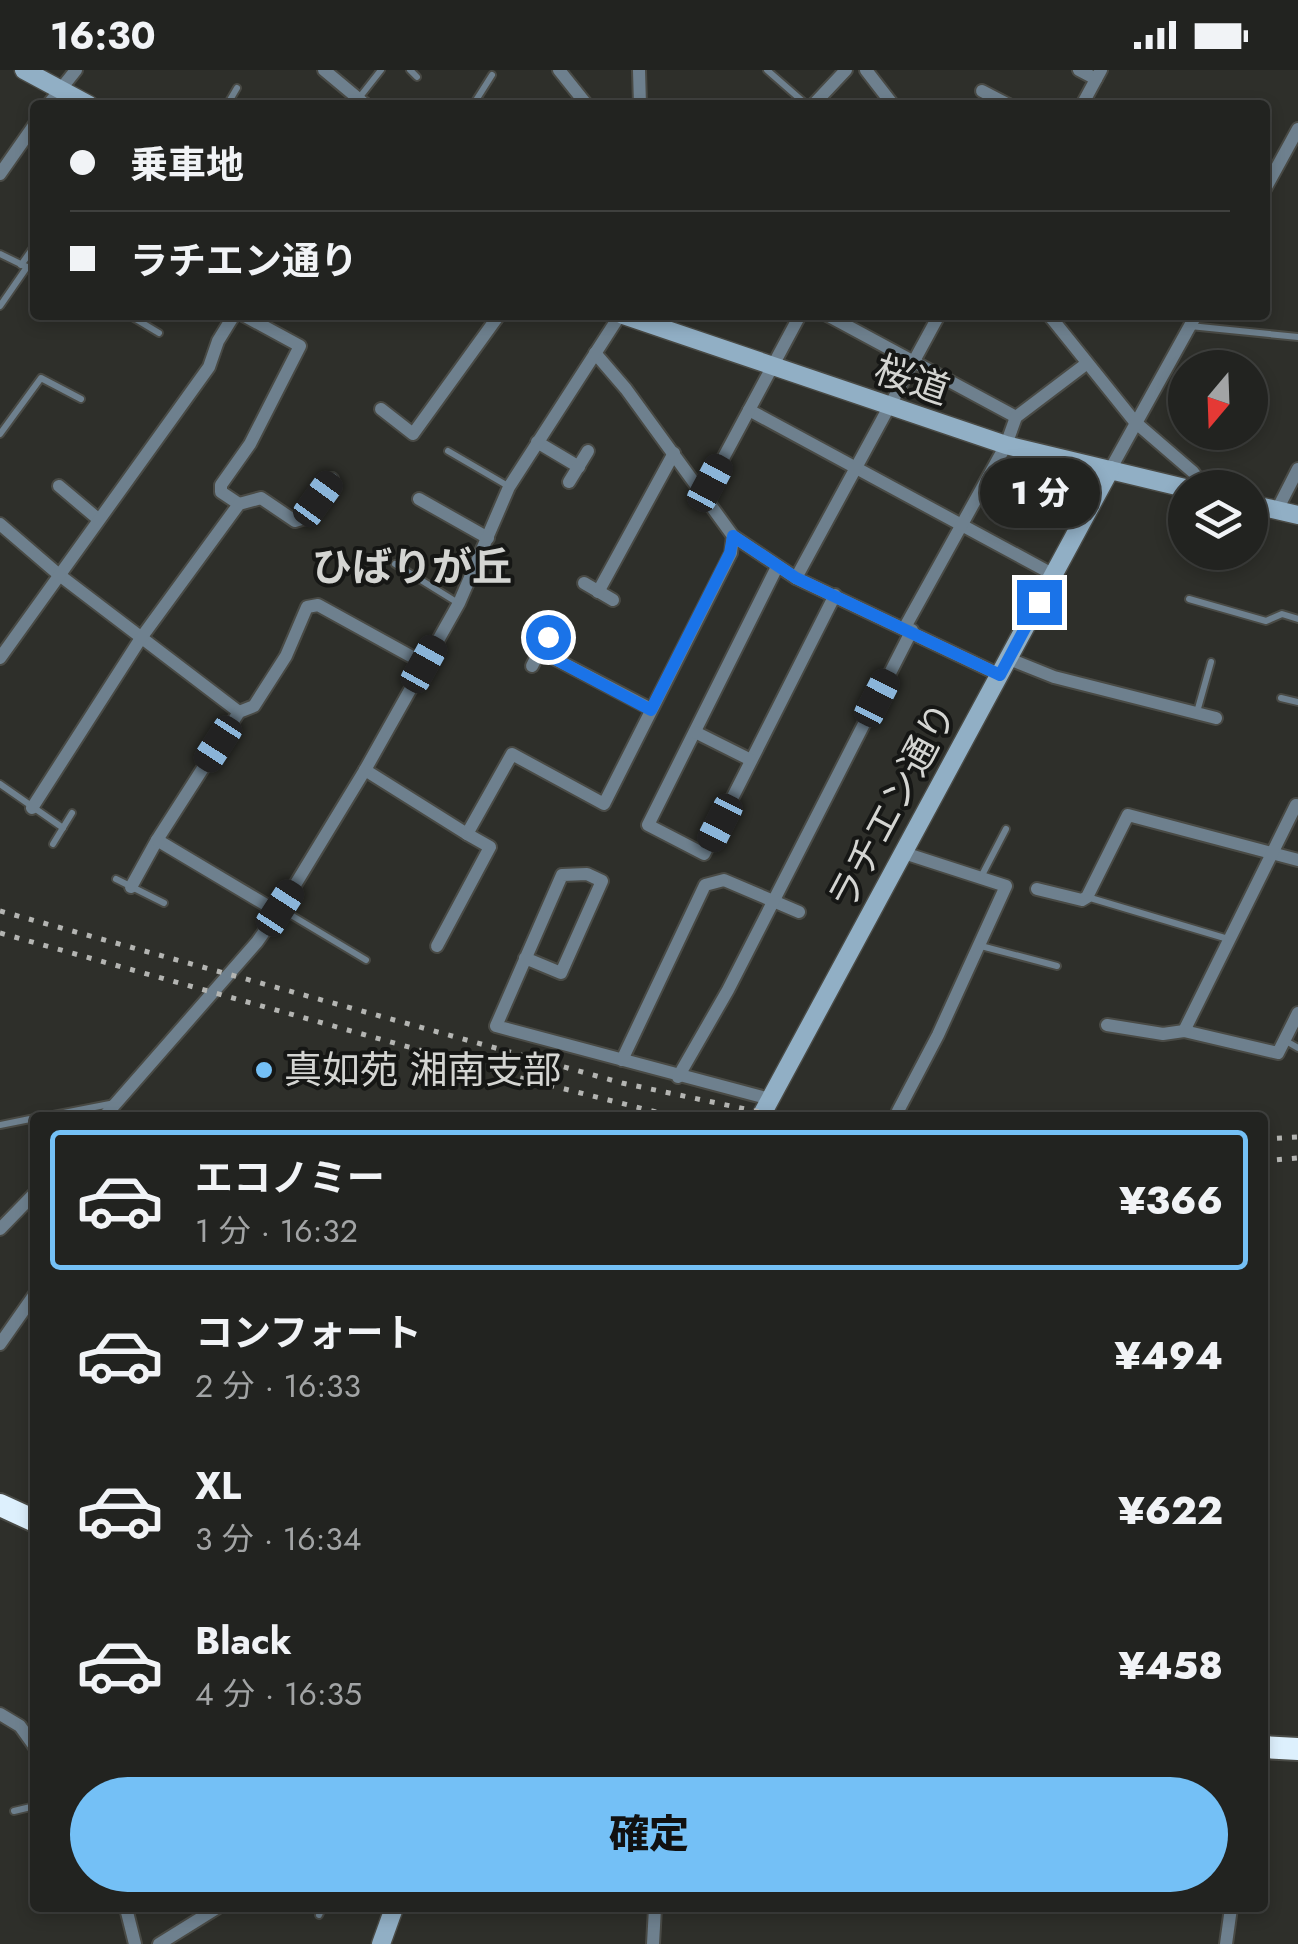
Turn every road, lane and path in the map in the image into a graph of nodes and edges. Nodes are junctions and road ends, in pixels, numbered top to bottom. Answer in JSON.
{"nodes":[{"id":1,"x":24,"y":70,"type":"edge"},
{"id":2,"x":76,"y":70,"type":"edge"},
{"id":3,"x":324,"y":70,"type":"edge"},
{"id":4,"x":381,"y":70,"type":"edge"},
{"id":5,"x":410,"y":70,"type":"edge"},
{"id":6,"x":559,"y":70,"type":"edge"},
{"id":7,"x":639,"y":70,"type":"edge"},
{"id":8,"x":767,"y":70,"type":"edge"},
{"id":9,"x":846,"y":70,"type":"edge"},
{"id":10,"x":866,"y":70,"type":"edge"},
{"id":11,"x":1080,"y":70,"type":"edge"},
{"id":12,"x":1098,"y":74,"type":"edge"},
{"id":13,"x":492,"y":75,"type":"dead end"},
{"id":14,"x":417,"y":77,"type":"dead end"},
{"id":15,"x":238,"y":88,"type":"dead end"},
{"id":16,"x":61,"y":90,"type":"junction"},
{"id":17,"x":982,"y":91,"type":"dead end"},
{"id":18,"x":52,"y":100,"type":"edge"},
{"id":19,"x":80,"y":100,"type":"edge"},
{"id":20,"x":230,"y":100,"type":"edge"},
{"id":21,"x":360,"y":100,"type":"edge"},
{"id":22,"x":363,"y":100,"type":"edge"},
{"id":23,"x":476,"y":100,"type":"edge"},
{"id":24,"x":583,"y":100,"type":"edge"},
{"id":25,"x":640,"y":100,"type":"edge"},
{"id":26,"x":804,"y":100,"type":"edge"},
{"id":27,"x":815,"y":100,"type":"edge"},
{"id":28,"x":890,"y":100,"type":"edge"},
{"id":29,"x":1000,"y":100,"type":"edge"},
{"id":30,"x":1085,"y":100,"type":"edge"},
{"id":31,"x":1298,"y":129,"type":"edge"},
{"id":32,"x":30,"y":131,"type":"edge"},
{"id":33,"x":0,"y":174,"type":"edge"},
{"id":34,"x":1270,"y":180,"type":"edge"},
{"id":35,"x":0,"y":254,"type":"edge"},
{"id":36,"x":28,"y":268,"type":"edge"},
{"id":37,"x":0,"y":306,"type":"edge"},
{"id":38,"x":139,"y":320,"type":"edge"},
{"id":39,"x":231,"y":320,"type":"edge"},
{"id":40,"x":252,"y":320,"type":"edge"},
{"id":41,"x":495,"y":320,"type":"edge"},
{"id":42,"x":618,"y":320,"type":"edge"},
{"id":43,"x":636,"y":320,"type":"edge"},
{"id":44,"x":797,"y":320,"type":"edge"},
{"id":45,"x":836,"y":320,"type":"edge"},
{"id":46,"x":936,"y":320,"type":"edge"},
{"id":47,"x":1053,"y":320,"type":"edge"},
{"id":48,"x":1193,"y":320,"type":"edge"},
{"id":49,"x":159,"y":332,"type":"dead end"},
{"id":50,"x":1298,"y":336,"type":"edge"},
{"id":51,"x":594,"y":353,"type":"junction"},
{"id":52,"x":913,"y":362,"type":"junction"},
{"id":53,"x":1086,"y":364,"type":"junction"},
{"id":54,"x":772,"y":367,"type":"junction"},
{"id":55,"x":81,"y":398,"type":"dead end"},
{"id":56,"x":890,"y":407,"type":"junction"},
{"id":57,"x":381,"y":409,"type":"dead end"},
{"id":58,"x":749,"y":410,"type":"junction"},
{"id":59,"x":1016,"y":418,"type":"junction"},
{"id":60,"x":1134,"y":422,"type":"junction"},
{"id":61,"x":0,"y":434,"type":"edge"},
{"id":62,"x":537,"y":442,"type":"junction"},
{"id":63,"x":1006,"y":445,"type":"junction"},
{"id":64,"x":448,"y":451,"type":"dead end"},
{"id":65,"x":588,"y":451,"type":"dead end"},
{"id":66,"x":674,"y":453,"type":"junction"},
{"id":67,"x":579,"y":466,"type":"junction"},
{"id":68,"x":856,"y":468,"type":"junction"},
{"id":69,"x":1298,"y":469,"type":"edge"},
{"id":70,"x":1110,"y":470,"type":"junction"},
{"id":71,"x":1191,"y":470,"type":"edge"},
{"id":72,"x":332,"y":480,"type":"dead end"},
{"id":73,"x":569,"y":482,"type":"dead end"},
{"id":74,"x":1168,"y":484,"type":"edge"},
{"id":75,"x":59,"y":486,"type":"dead end"},
{"id":76,"x":509,"y":487,"type":"junction"},
{"id":77,"x":704,"y":494,"type":"junction"},
{"id":78,"x":419,"y":499,"type":"dead end"},
{"id":79,"x":239,"y":504,"type":"junction"},
{"id":80,"x":1268,"y":508,"type":"edge"},
{"id":81,"x":1277,"y":510,"type":"junction"},
{"id":82,"x":1298,"y":515,"type":"edge"},
{"id":83,"x":98,"y":518,"type":"junction"},
{"id":84,"x":0,"y":524,"type":"edge"},
{"id":85,"x":962,"y":524,"type":"junction"},
{"id":86,"x":733,"y":536,"type":"junction"},
{"id":87,"x":488,"y":538,"type":"junction"},
{"id":88,"x":394,"y":564,"type":"dead end"},
{"id":89,"x":776,"y":567,"type":"junction"},
{"id":90,"x":58,"y":574,"type":"junction"},
{"id":91,"x":1054,"y":574,"type":"junction"},
{"id":92,"x":796,"y":578,"type":"junction"},
{"id":93,"x":584,"y":584,"type":"dead end"},
{"id":94,"x":598,"y":592,"type":"junction"},
{"id":95,"x":835,"y":596,"type":"junction"},
{"id":96,"x":1189,"y":599,"type":"dead end"},
{"id":97,"x":613,"y":600,"type":"dead end"},
{"id":98,"x":459,"y":603,"type":"junction"},
{"id":99,"x":1298,"y":618,"type":"edge"},
{"id":100,"x":908,"y":629,"type":"junction"},
{"id":101,"x":548,"y":637,"type":"dead end"},
{"id":102,"x":140,"y":638,"type":"junction"},
{"id":103,"x":2,"y":649,"type":"edge"},
{"id":104,"x":540,"y":651,"type":"junction"},
{"id":105,"x":1210,"y":662,"type":"dead end"},
{"id":106,"x":424,"y":664,"type":"junction"},
{"id":107,"x":532,"y":666,"type":"dead end"},
{"id":108,"x":1005,"y":667,"type":"junction"},
{"id":109,"x":1281,"y":698,"type":"dead end"},
{"id":110,"x":1298,"y":702,"type":"edge"},
{"id":111,"x":651,"y":710,"type":"junction"},
{"id":112,"x":239,"y":712,"type":"junction"},
{"id":113,"x":1196,"y":713,"type":"junction"},
{"id":114,"x":1216,"y":718,"type":"dead end"},
{"id":115,"x":695,"y":732,"type":"junction"},
{"id":116,"x":751,"y":760,"type":"junction"},
{"id":117,"x":365,"y":770,"type":"junction"},
{"id":118,"x":0,"y":784,"type":"edge"},
{"id":119,"x":1297,"y":803,"type":"edge"},
{"id":120,"x":32,"y":808,"type":"junction"},
{"id":121,"x":72,"y":813,"type":"dead end"},
{"id":122,"x":62,"y":828,"type":"junction"},
{"id":123,"x":1006,"y":829,"type":"dead end"},
{"id":124,"x":468,"y":834,"type":"junction"},
{"id":125,"x":157,"y":840,"type":"junction"},
{"id":126,"x":53,"y":844,"type":"dead end"},
{"id":127,"x":904,"y":853,"type":"junction"},
{"id":128,"x":1272,"y":853,"type":"junction"},
{"id":129,"x":1298,"y":860,"type":"edge"},
{"id":130,"x":980,"y":878,"type":"junction"},
{"id":131,"x":116,"y":880,"type":"dead end"},
{"id":132,"x":131,"y":887,"type":"junction"},
{"id":133,"x":1038,"y":889,"type":"dead end"},
{"id":134,"x":1087,"y":898,"type":"junction"},
{"id":135,"x":164,"y":902,"type":"dead end"},
{"id":136,"x":774,"y":902,"type":"junction"},
{"id":137,"x":279,"y":910,"type":"junction"},
{"id":138,"x":798,"y":912,"type":"dead end"},
{"id":139,"x":1229,"y":940,"type":"junction"},
{"id":140,"x":979,"y":945,"type":"junction"},
{"id":141,"x":437,"y":946,"type":"dead end"},
{"id":142,"x":526,"y":958,"type":"junction"},
{"id":143,"x":366,"y":960,"type":"dead end"},
{"id":144,"x":1057,"y":966,"type":"dead end"},
{"id":145,"x":1298,"y":1013,"type":"edge"},
{"id":146,"x":1107,"y":1025,"type":"dead end"},
{"id":147,"x":1184,"y":1031,"type":"junction"},
{"id":148,"x":1284,"y":1041,"type":"junction"},
{"id":149,"x":1298,"y":1048,"type":"edge"},
{"id":150,"x":622,"y":1060,"type":"junction"},
{"id":151,"x":678,"y":1076,"type":"junction"},
{"id":152,"x":770,"y":1100,"type":"junction"},
{"id":153,"x":116,"y":1103,"type":"junction"},
{"id":154,"x":898,"y":1111,"type":"dead end"},
{"id":155,"x":68,"y":1112,"type":"edge"},
{"id":156,"x":108,"y":1112,"type":"edge"},
{"id":157,"x":763,"y":1112,"type":"edge"},
{"id":158,"x":30,"y":1119,"type":"edge"},
{"id":159,"x":0,"y":1125,"type":"edge"},
{"id":160,"x":30,"y":1198,"type":"edge"},
{"id":161,"x":0,"y":1229,"type":"edge"},
{"id":162,"x":30,"y":1301,"type":"edge"},
{"id":163,"x":0,"y":1344,"type":"edge"},
{"id":164,"x":0,"y":1505,"type":"edge"},
{"id":165,"x":30,"y":1519,"type":"edge"},
{"id":166,"x":0,"y":1714,"type":"edge"},
{"id":167,"x":30,"y":1740,"type":"edge"},
{"id":168,"x":1268,"y":1747,"type":"edge"},
{"id":169,"x":1298,"y":1748,"type":"edge"},
{"id":170,"x":30,"y":1807,"type":"edge"},
{"id":171,"x":14,"y":1811,"type":"dead end"},
{"id":172,"x":127,"y":1912,"type":"edge"},
{"id":173,"x":211,"y":1912,"type":"edge"},
{"id":174,"x":393,"y":1912,"type":"edge"},
{"id":175,"x":654,"y":1912,"type":"edge"},
{"id":176,"x":1230,"y":1912,"type":"edge"},
{"id":177,"x":135,"y":1944,"type":"edge"},
{"id":178,"x":160,"y":1944,"type":"edge"},
{"id":179,"x":381,"y":1944,"type":"edge"},
{"id":180,"x":653,"y":1944,"type":"edge"},
{"id":181,"x":1226,"y":1944,"type":"edge"}],
"edges":[{"from":1,"to":16,"type":"street"},
{"from":2,"to":16,"type":"street"},
{"from":3,"to":21,"type":"street"},
{"from":4,"to":22,"type":"lane"},
{"from":5,"to":14,"type":"lane"},
{"from":6,"to":24,"type":"street"},
{"from":7,"to":25,"type":"street"},
{"from":8,"to":26,"type":"lane"},
{"from":9,"to":27,"type":"street"},
{"from":10,"to":28,"type":"street"},
{"from":11,"to":12,"type":"street"},
{"from":12,"to":30,"type":"street"},
{"from":13,"to":23,"type":"lane"},
{"from":15,"to":20,"type":"lane"},
{"from":16,"to":18,"type":"street"},
{"from":16,"to":19,"type":"street"},
{"from":17,"to":29,"type":"street"},
{"from":31,"to":34,"type":"street"},
{"from":32,"to":33,"type":"street"},
{"from":35,"to":36,"type":"lane"},
{"from":36,"to":37,"type":"lane"},
{"from":38,"to":49,"type":"lane"},
{"from":39,"to":83,"type":"street"},
{"from":40,"to":79,"type":"street"},
{"from":41,"to":57,"type":"street"},
{"from":42,"to":51,"type":"street"},
{"from":43,"to":54,"type":"street","name":"桜道"},
{"from":44,"to":54,"type":"street"},
{"from":45,"to":52,"type":"street"},
{"from":46,"to":52,"type":"street"},
{"from":47,"to":53,"type":"street"},
{"from":48,"to":50,"type":"lane"},
{"from":48,"to":60,"type":"street","name":"ラチエン通り"},
{"from":51,"to":62,"type":"street"},
{"from":51,"to":66,"type":"street"},
{"from":52,"to":56,"type":"street"},
{"from":52,"to":59,"type":"street"},
{"from":53,"to":59,"type":"street"},
{"from":53,"to":60,"type":"street"},
{"from":54,"to":56,"type":"street","name":"桜道"},
{"from":54,"to":58,"type":"street"},
{"from":55,"to":61,"type":"lane"},
{"from":56,"to":63,"type":"street","name":"桜道"},
{"from":56,"to":68,"type":"street"},
{"from":58,"to":68,"type":"street"},
{"from":58,"to":77,"type":"street"},
{"from":59,"to":63,"type":"street"},
{"from":60,"to":70,"type":"street","name":"ラチエン通り"},
{"from":60,"to":71,"type":"street"},
{"from":62,"to":67,"type":"street"},
{"from":62,"to":76,"type":"street"},
{"from":63,"to":70,"type":"street","name":"桜道"},
{"from":63,"to":85,"type":"street"},
{"from":64,"to":76,"type":"lane"},
{"from":65,"to":67,"type":"street"},
{"from":66,"to":77,"type":"street"},
{"from":66,"to":94,"type":"street"},
{"from":67,"to":73,"type":"street"},
{"from":68,"to":85,"type":"street"},
{"from":68,"to":92,"type":"street"},
{"from":69,"to":81,"type":"street"},
{"from":70,"to":74,"type":"street","name":"桜道"},
{"from":70,"to":91,"type":"street","name":"ラチエン通り"},
{"from":72,"to":79,"type":"street"},
{"from":75,"to":83,"type":"street"},
{"from":76,"to":87,"type":"street"},
{"from":77,"to":86,"type":"street"},
{"from":78,"to":87,"type":"street"},
{"from":79,"to":102,"type":"street"},
{"from":80,"to":81,"type":"street"},
{"from":81,"to":82,"type":"street"},
{"from":83,"to":90,"type":"street"},
{"from":84,"to":90,"type":"street"},
{"from":85,"to":91,"type":"street"},
{"from":85,"to":100,"type":"street"},
{"from":86,"to":89,"type":"street"},
{"from":86,"to":111,"type":"street"},
{"from":87,"to":98,"type":"street"},
{"from":88,"to":98,"type":"lane"},
{"from":89,"to":92,"type":"street"},
{"from":89,"to":115,"type":"street"},
{"from":90,"to":102,"type":"street"},
{"from":90,"to":103,"type":"street"},
{"from":91,"to":108,"type":"street","name":"ラチエン通り"},
{"from":92,"to":95,"type":"street"},
{"from":93,"to":94,"type":"street"},
{"from":94,"to":97,"type":"street"},
{"from":95,"to":100,"type":"street"},
{"from":95,"to":116,"type":"street"},
{"from":96,"to":99,"type":"lane"},
{"from":98,"to":106,"type":"street"},
{"from":100,"to":108,"type":"street"},
{"from":100,"to":136,"type":"street"},
{"from":101,"to":104,"type":"street"},
{"from":102,"to":112,"type":"street"},
{"from":102,"to":120,"type":"street"},
{"from":104,"to":107,"type":"street"},
{"from":104,"to":111,"type":"street"},
{"from":105,"to":113,"type":"lane"},
{"from":106,"to":112,"type":"street"},
{"from":106,"to":117,"type":"street"},
{"from":108,"to":113,"type":"street"},
{"from":108,"to":127,"type":"street","name":"ラチエン通り"},
{"from":109,"to":110,"type":"lane"},
{"from":111,"to":124,"type":"street"},
{"from":112,"to":125,"type":"street"},
{"from":113,"to":114,"type":"street"},
{"from":115,"to":116,"type":"street"},
{"from":115,"to":116,"type":"street"},
{"from":117,"to":124,"type":"street"},
{"from":117,"to":137,"type":"street"},
{"from":118,"to":120,"type":"lane"},
{"from":119,"to":128,"type":"street"},
{"from":120,"to":122,"type":"lane"},
{"from":121,"to":122,"type":"lane"},
{"from":122,"to":126,"type":"lane"},
{"from":123,"to":130,"type":"lane"},
{"from":124,"to":141,"type":"street"},
{"from":125,"to":132,"type":"street"},
{"from":125,"to":137,"type":"street"},
{"from":127,"to":130,"type":"street"},
{"from":127,"to":152,"type":"street","name":"ラチエン通り"},
{"from":128,"to":129,"type":"street"},
{"from":128,"to":134,"type":"street"},
{"from":128,"to":139,"type":"street"},
{"from":130,"to":140,"type":"street"},
{"from":131,"to":132,"type":"lane"},
{"from":132,"to":135,"type":"lane"},
{"from":133,"to":134,"type":"street"},
{"from":134,"to":139,"type":"lane"},
{"from":136,"to":138,"type":"street"},
{"from":136,"to":150,"type":"street"},
{"from":136,"to":151,"type":"street"},
{"from":137,"to":143,"type":"lane"},
{"from":137,"to":153,"type":"street"},
{"from":139,"to":147,"type":"street"},
{"from":140,"to":144,"type":"lane"},
{"from":140,"to":154,"type":"street"},
{"from":142,"to":142,"type":"street"},
{"from":142,"to":150,"type":"street"},
{"from":145,"to":148,"type":"street"},
{"from":146,"to":147,"type":"street"},
{"from":147,"to":148,"type":"street"},
{"from":148,"to":149,"type":"lane"},
{"from":150,"to":151,"type":"street"},
{"from":151,"to":152,"type":"street"},
{"from":152,"to":157,"type":"street","name":"ラチエン通り"},
{"from":153,"to":155,"type":"lane"},
{"from":153,"to":156,"type":"street"},
{"from":158,"to":159,"type":"lane"},
{"from":160,"to":161,"type":"street"},
{"from":162,"to":163,"type":"street"},
{"from":164,"to":165,"type":"highway"},
{"from":166,"to":167,"type":"street"},
{"from":168,"to":169,"type":"highway"},
{"from":170,"to":171,"type":"lane"},
{"from":172,"to":177,"type":"street"},
{"from":173,"to":178,"type":"street"},
{"from":174,"to":179,"type":"street"},
{"from":175,"to":180,"type":"street"},
{"from":176,"to":181,"type":"street"}]}
